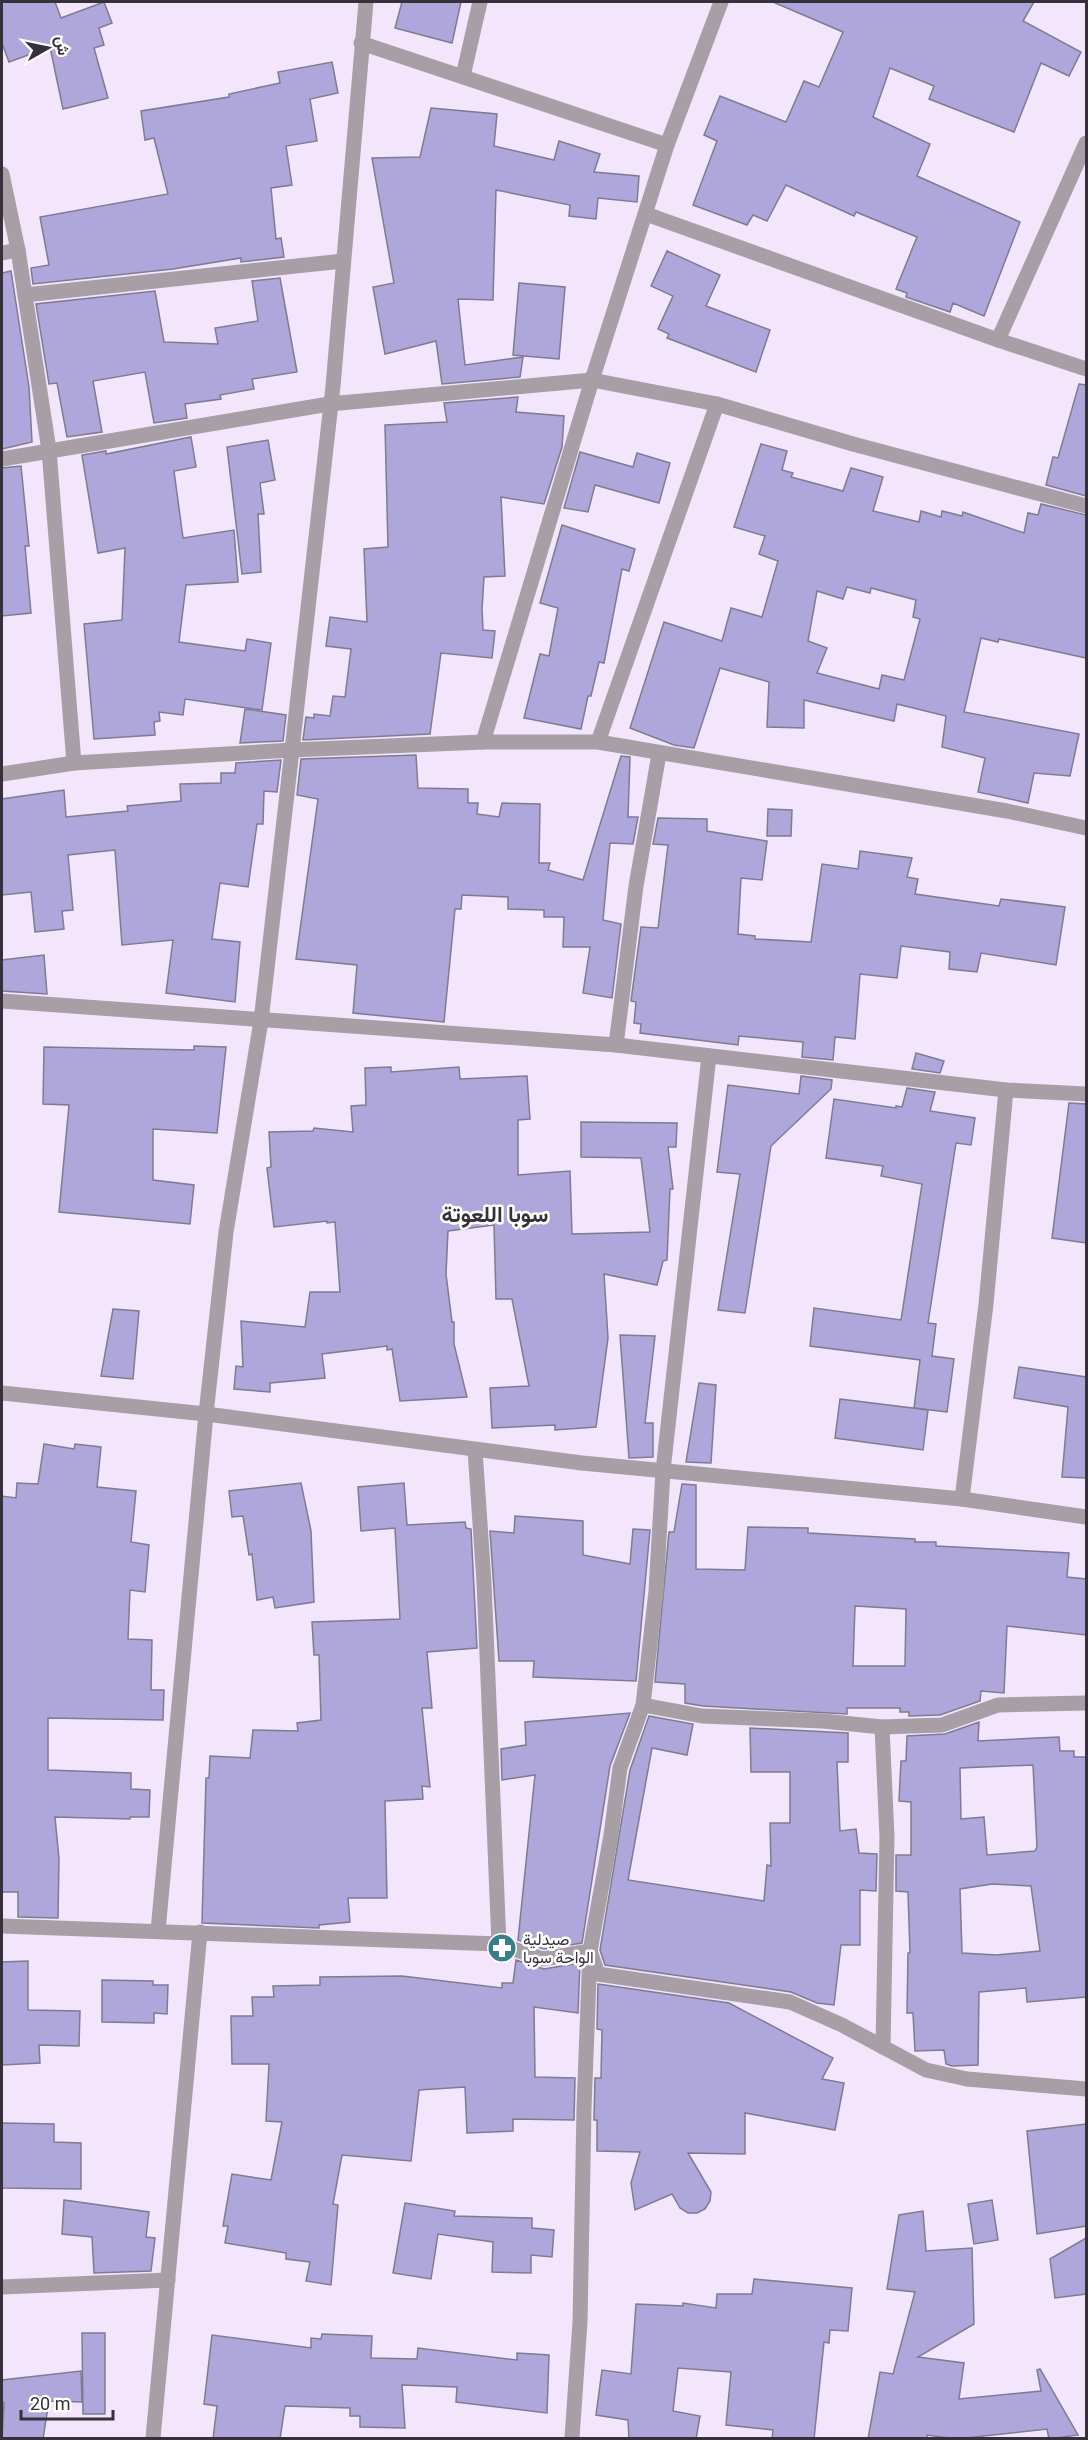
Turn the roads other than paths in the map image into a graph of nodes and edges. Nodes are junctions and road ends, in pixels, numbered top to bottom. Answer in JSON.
{"nodes":[{"id":1,"x":366,"y":2,"type":"edge"},
{"id":2,"x":480,"y":2,"type":"edge"},
{"id":3,"x":721,"y":2,"type":"edge"},
{"id":4,"x":361,"y":43,"type":"junction"},
{"id":5,"x":464,"y":76,"type":"junction"},
{"id":6,"x":1086,"y":142,"type":"edge"},
{"id":7,"x":667,"y":145,"type":"junction"},
{"id":8,"x":2,"y":174,"type":"edge"},
{"id":9,"x":646,"y":214,"type":"junction"},
{"id":10,"x":18,"y":250,"type":"junction"},
{"id":11,"x":2,"y":253,"type":"edge"},
{"id":12,"x":343,"y":261,"type":"junction"},
{"id":13,"x":25,"y":295,"type":"junction"},
{"id":14,"x":998,"y":340,"type":"junction"},
{"id":15,"x":1086,"y":369,"type":"edge"},
{"id":16,"x":592,"y":380,"type":"junction"},
{"id":17,"x":329,"y":404,"type":"junction"},
{"id":18,"x":717,"y":404,"type":"junction"},
{"id":19,"x":50,"y":450,"type":"junction"},
{"id":20,"x":2,"y":459,"type":"edge"},
{"id":21,"x":1086,"y":506,"type":"edge"},
{"id":22,"x":483,"y":742,"type":"junction"},
{"id":23,"x":598,"y":742,"type":"junction"},
{"id":24,"x":292,"y":750,"type":"junction"},
{"id":25,"x":659,"y":754,"type":"junction"},
{"id":26,"x":74,"y":763,"type":"junction"},
{"id":27,"x":2,"y":774,"type":"edge"},
{"id":28,"x":1086,"y":828,"type":"edge"},
{"id":29,"x":2,"y":1001,"type":"edge"},
{"id":30,"x":261,"y":1021,"type":"junction"},
{"id":31,"x":616,"y":1045,"type":"junction"},
{"id":32,"x":709,"y":1056,"type":"junction"},
{"id":33,"x":1006,"y":1090,"type":"junction"},
{"id":34,"x":1086,"y":1094,"type":"edge"},
{"id":35,"x":2,"y":1393,"type":"edge"},
{"id":36,"x":206,"y":1414,"type":"junction"},
{"id":37,"x":475,"y":1450,"type":"junction"},
{"id":38,"x":663,"y":1472,"type":"junction"},
{"id":39,"x":962,"y":1499,"type":"junction"},
{"id":40,"x":1086,"y":1517,"type":"edge"},
{"id":41,"x":1086,"y":1703,"type":"edge"},
{"id":42,"x":643,"y":1705,"type":"junction"},
{"id":43,"x":882,"y":1727,"type":"junction"},
{"id":44,"x":2,"y":1926,"type":"edge"},
{"id":45,"x":158,"y":1930,"type":"junction"},
{"id":46,"x":200,"y":1932,"type":"junction"},
{"id":47,"x":499,"y":1944,"type":"junction"},
{"id":48,"x":590,"y":1951,"type":"junction"},
{"id":49,"x":884,"y":2047,"type":"junction"},
{"id":50,"x":1086,"y":2090,"type":"edge"},
{"id":51,"x":168,"y":2280,"type":"junction"},
{"id":52,"x":2,"y":2287,"type":"edge"},
{"id":53,"x":153,"y":2439,"type":"edge"},
{"id":54,"x":572,"y":2439,"type":"edge"}],
"edges":[{"from":1,"to":4,"type":"street"},
{"from":2,"to":5,"type":"street"},
{"from":3,"to":7,"type":"street"},
{"from":4,"to":5,"type":"street"},
{"from":4,"to":12,"type":"street"},
{"from":5,"to":7,"type":"street"},
{"from":6,"to":14,"type":"street"},
{"from":7,"to":9,"type":"street"},
{"from":8,"to":10,"type":"street"},
{"from":9,"to":14,"type":"street"},
{"from":9,"to":16,"type":"street"},
{"from":10,"to":11,"type":"street"},
{"from":10,"to":13,"type":"street"},
{"from":12,"to":13,"type":"street"},
{"from":12,"to":17,"type":"street"},
{"from":13,"to":19,"type":"street"},
{"from":14,"to":15,"type":"street"},
{"from":16,"to":17,"type":"street"},
{"from":16,"to":18,"type":"street"},
{"from":16,"to":22,"type":"street"},
{"from":17,"to":19,"type":"street"},
{"from":17,"to":24,"type":"street"},
{"from":18,"to":21,"type":"street"},
{"from":18,"to":23,"type":"street"},
{"from":19,"to":20,"type":"street"},
{"from":19,"to":26,"type":"street"},
{"from":22,"to":23,"type":"street"},
{"from":22,"to":24,"type":"street"},
{"from":23,"to":25,"type":"street"},
{"from":24,"to":26,"type":"street"},
{"from":24,"to":30,"type":"street"},
{"from":25,"to":28,"type":"street"},
{"from":25,"to":31,"type":"street"},
{"from":26,"to":27,"type":"street"},
{"from":29,"to":30,"type":"street"},
{"from":30,"to":31,"type":"street"},
{"from":30,"to":36,"type":"street"},
{"from":31,"to":32,"type":"street"},
{"from":32,"to":33,"type":"street"},
{"from":32,"to":38,"type":"street"},
{"from":33,"to":34,"type":"street"},
{"from":33,"to":39,"type":"street"},
{"from":35,"to":36,"type":"street"},
{"from":36,"to":37,"type":"street"},
{"from":36,"to":45,"type":"street"},
{"from":37,"to":38,"type":"street"},
{"from":37,"to":47,"type":"street"},
{"from":38,"to":39,"type":"street"},
{"from":38,"to":42,"type":"street"},
{"from":39,"to":40,"type":"street"},
{"from":41,"to":43,"type":"street"},
{"from":42,"to":43,"type":"street"},
{"from":42,"to":48,"type":"street"},
{"from":43,"to":49,"type":"street"},
{"from":44,"to":45,"type":"street"},
{"from":45,"to":46,"type":"street"},
{"from":46,"to":47,"type":"street"},
{"from":46,"to":51,"type":"street"},
{"from":47,"to":48,"type":"street"},
{"from":48,"to":49,"type":"street"},
{"from":48,"to":54,"type":"street"},
{"from":49,"to":50,"type":"street"},
{"from":51,"to":52,"type":"street"},
{"from":51,"to":53,"type":"street"}]}
